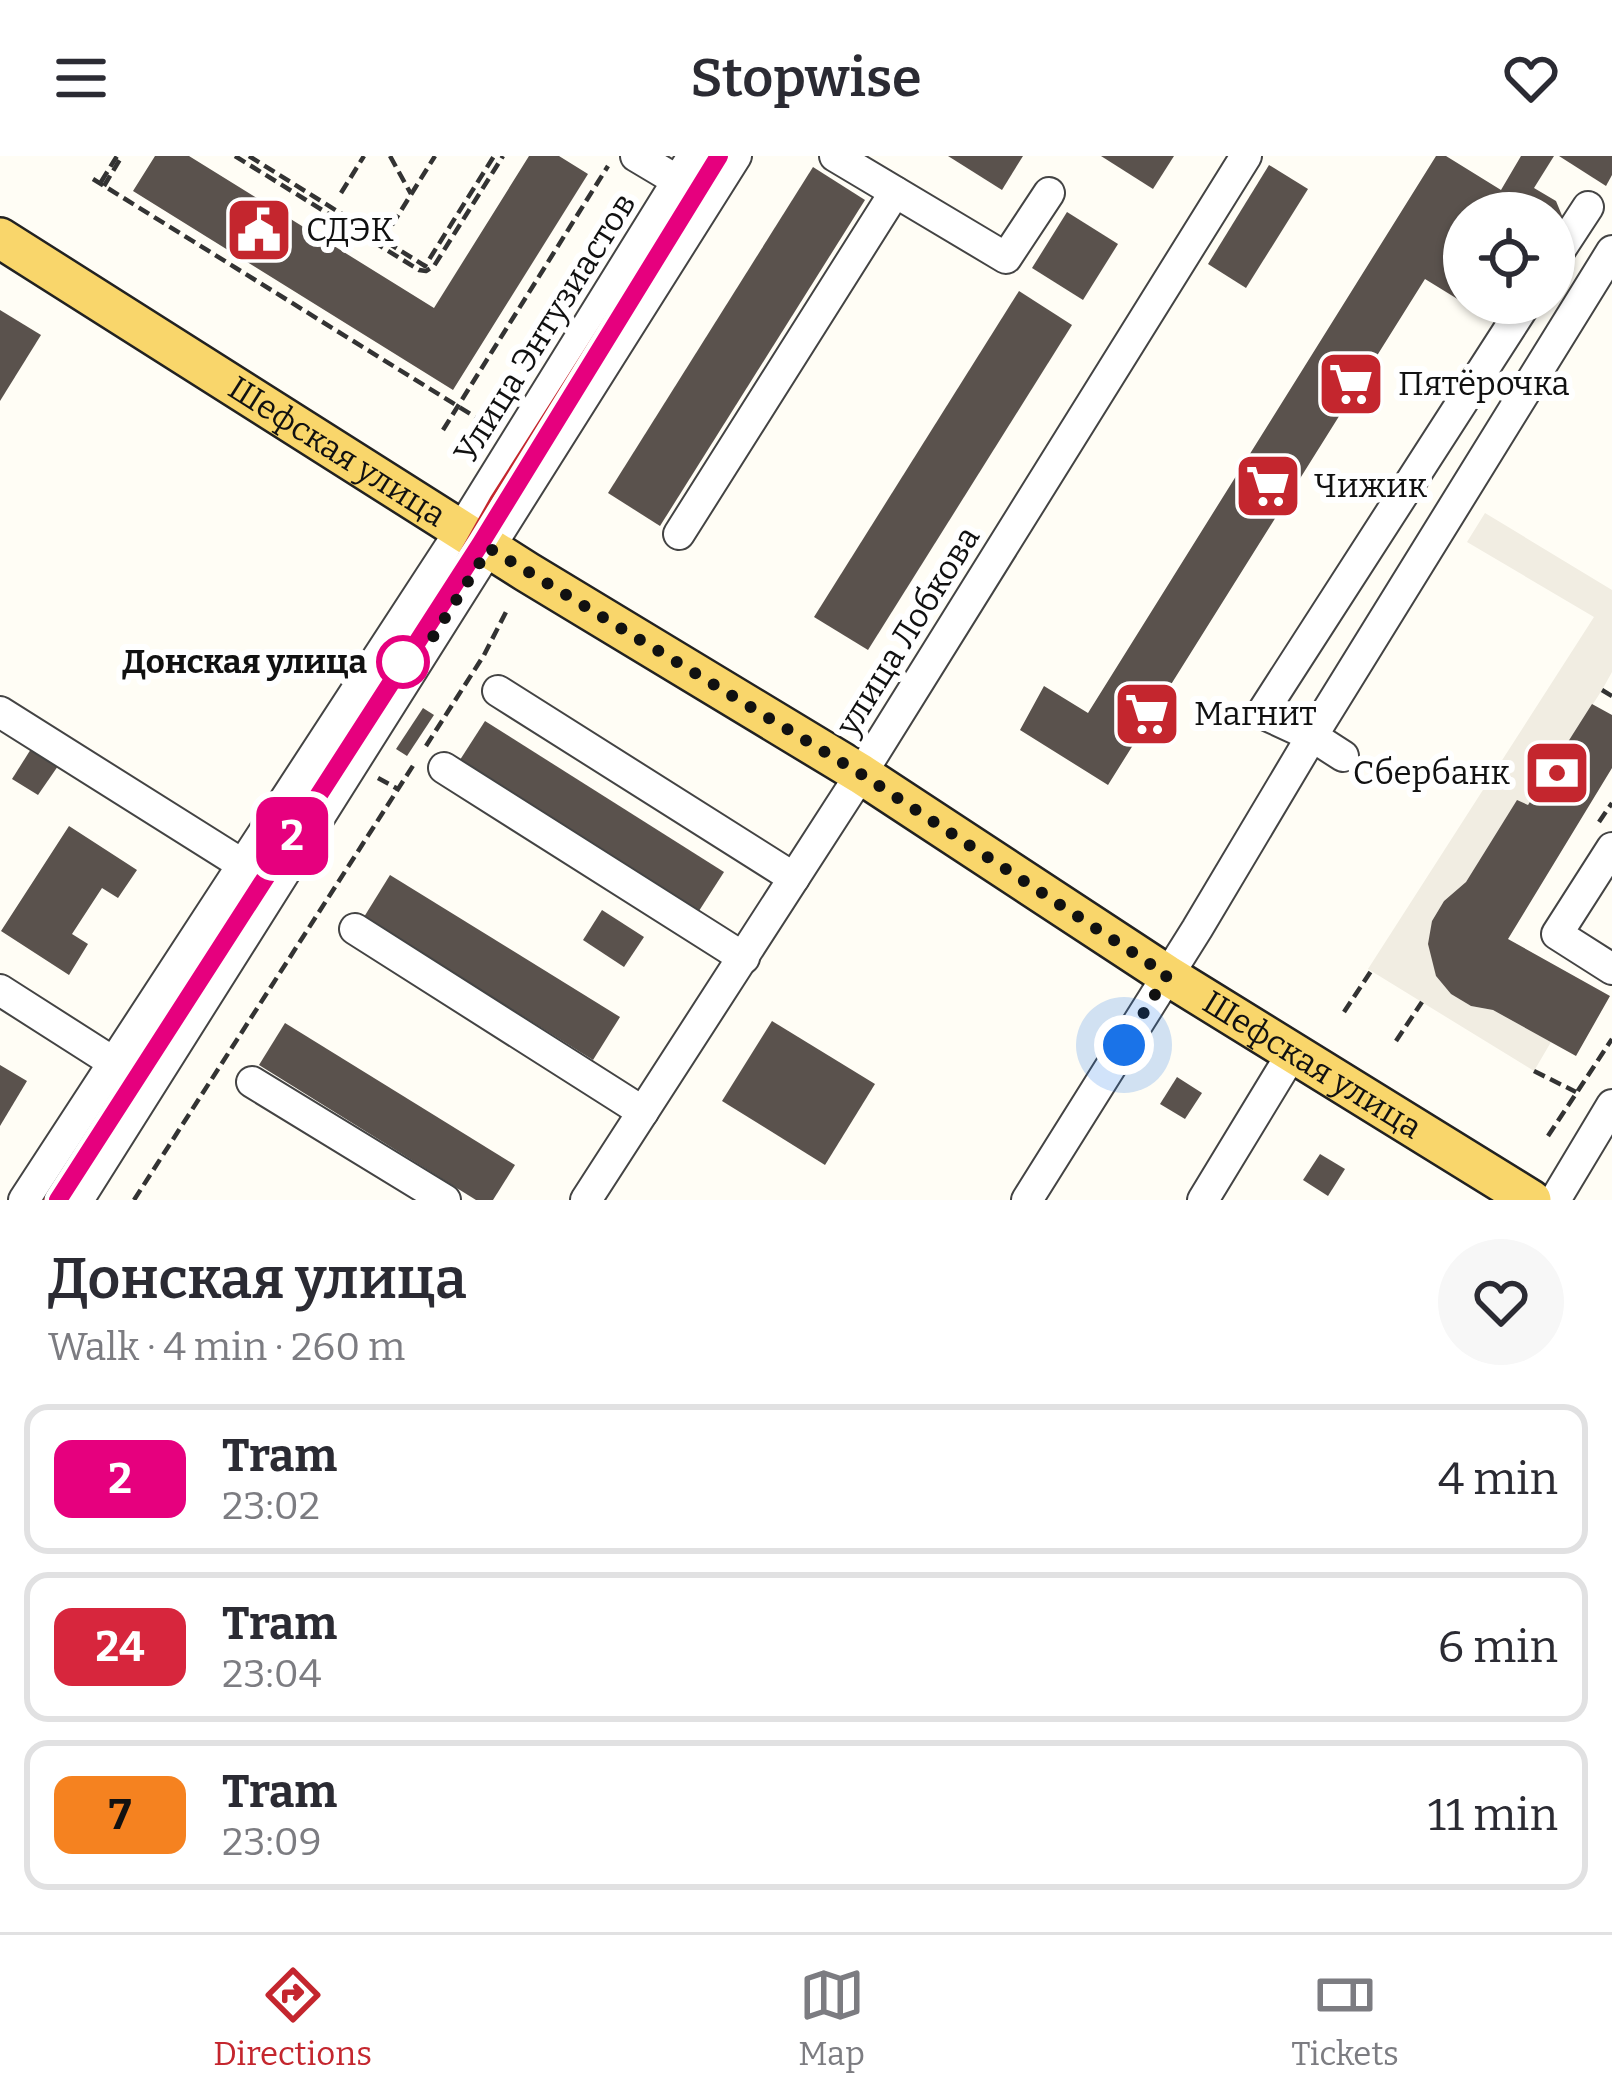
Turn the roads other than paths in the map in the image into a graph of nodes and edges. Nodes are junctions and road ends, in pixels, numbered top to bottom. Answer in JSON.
{"nodes":[{"id":1,"x":636,"y":156,"type":"edge"},
{"id":2,"x":736,"y":156,"type":"edge"},
{"id":3,"x":1246,"y":156,"type":"edge"},
{"id":4,"x":855,"y":161,"type":"edge"},
{"id":5,"x":686,"y":169,"type":"edge"},
{"id":6,"x":896,"y":193,"type":"junction"},
{"id":7,"x":1049,"y":193,"type":"dead end"},
{"id":8,"x":708,"y":199,"type":"junction"},
{"id":9,"x":1588,"y":207,"type":"dead end"},
{"id":10,"x":1575,"y":227,"type":"edge"},
{"id":11,"x":0,"y":238,"type":"edge"},
{"id":12,"x":1612,"y":251,"type":"edge"},
{"id":13,"x":1575,"y":292,"type":"edge"},
{"id":14,"x":1512,"y":324,"type":"edge"},
{"id":15,"x":1552,"y":324,"type":"edge"},
{"id":16,"x":679,"y":534,"type":"dead end"},
{"id":17,"x":475,"y":539,"type":"junction"},
{"id":18,"x":498,"y":691,"type":"dead end"},
{"id":19,"x":0,"y":712,"type":"edge"},
{"id":20,"x":1312,"y":736,"type":"junction"},
{"id":21,"x":1343,"y":757,"type":"dead end"},
{"id":22,"x":444,"y":768,"type":"dead end"},
{"id":23,"x":861,"y":774,"type":"junction"},
{"id":24,"x":1612,"y":848,"type":"edge"},
{"id":25,"x":243,"y":864,"type":"junction"},
{"id":26,"x":794,"y":878,"type":"junction"},
{"id":27,"x":276,"y":886,"type":"junction"},
{"id":28,"x":355,"y":929,"type":"dead end"},
{"id":29,"x":744,"y":958,"type":"junction"},
{"id":30,"x":1612,"y":969,"type":"edge"},
{"id":31,"x":1167,"y":975,"type":"junction"},
{"id":32,"x":2,"y":995,"type":"edge"},
{"id":33,"x":1293,"y":1052,"type":"junction"},
{"id":34,"x":114,"y":1062,"type":"junction"},
{"id":35,"x":252,"y":1082,"type":"dead end"},
{"id":36,"x":151,"y":1085,"type":"junction"},
{"id":37,"x":1612,"y":1105,"type":"edge"},
{"id":38,"x":643,"y":1112,"type":"junction"},
{"id":39,"x":24,"y":1200,"type":"edge"},
{"id":40,"x":79,"y":1200,"type":"edge"},
{"id":41,"x":446,"y":1200,"type":"edge"},
{"id":42,"x":586,"y":1200,"type":"edge"},
{"id":43,"x":1027,"y":1200,"type":"edge"},
{"id":44,"x":1203,"y":1200,"type":"edge"},
{"id":45,"x":1531,"y":1200,"type":"edge"},
{"id":46,"x":1555,"y":1200,"type":"edge"}],
"edges":[{"from":1,"to":5,"type":"street"},
{"from":2,"to":8,"type":"street","name":"Улица Энтузиастов"},
{"from":3,"to":23,"type":"street","name":"улица Лобкова"},
{"from":4,"to":6,"type":"street"},
{"from":5,"to":8,"type":"street"},
{"from":5,"to":17,"type":"street","name":"Улица Энтузиастов"},
{"from":6,"to":7,"type":"street"},
{"from":6,"to":16,"type":"street"},
{"from":8,"to":17,"type":"street","name":"Улица Энтузиастов"},
{"from":9,"to":10,"type":"street"},
{"from":11,"to":17,"type":"main road","name":"Шефская улица"},
{"from":12,"to":13,"type":"street"},
{"from":14,"to":20,"type":"street"},
{"from":15,"to":20,"type":"street"},
{"from":17,"to":23,"type":"main road","name":"Шефская улица"},
{"from":17,"to":25,"type":"street","name":"Улица Энтузиастов"},
{"from":17,"to":27,"type":"street","name":"Улица Энтузиастов"},
{"from":18,"to":26,"type":"street"},
{"from":19,"to":25,"type":"street"},
{"from":20,"to":21,"type":"street"},
{"from":20,"to":31,"type":"street"},
{"from":22,"to":29,"type":"street"},
{"from":23,"to":26,"type":"street","name":"улица Лобкова"},
{"from":23,"to":31,"type":"main road","name":"Шефская улица"},
{"from":24,"to":30,"type":"street"},
{"from":25,"to":27,"type":"street"},
{"from":25,"to":34,"type":"street","name":"Улица Энтузиастов"},
{"from":26,"to":29,"type":"street","name":"улица Лобкова"},
{"from":27,"to":36,"type":"street","name":"Улица Энтузиастов"},
{"from":28,"to":38,"type":"street"},
{"from":29,"to":38,"type":"street","name":"улица Лобкова"},
{"from":31,"to":33,"type":"main road","name":"Шефская улица"},
{"from":31,"to":43,"type":"street"},
{"from":32,"to":34,"type":"street"},
{"from":33,"to":44,"type":"street"},
{"from":33,"to":45,"type":"main road","name":"Шефская улица"},
{"from":34,"to":36,"type":"street"},
{"from":34,"to":39,"type":"street","name":"Улица Энтузиастов"},
{"from":35,"to":41,"type":"street"},
{"from":36,"to":40,"type":"street","name":"Улица Энтузиастов"},
{"from":37,"to":46,"type":"street"},
{"from":38,"to":42,"type":"street","name":"улица Лобкова"}]}
